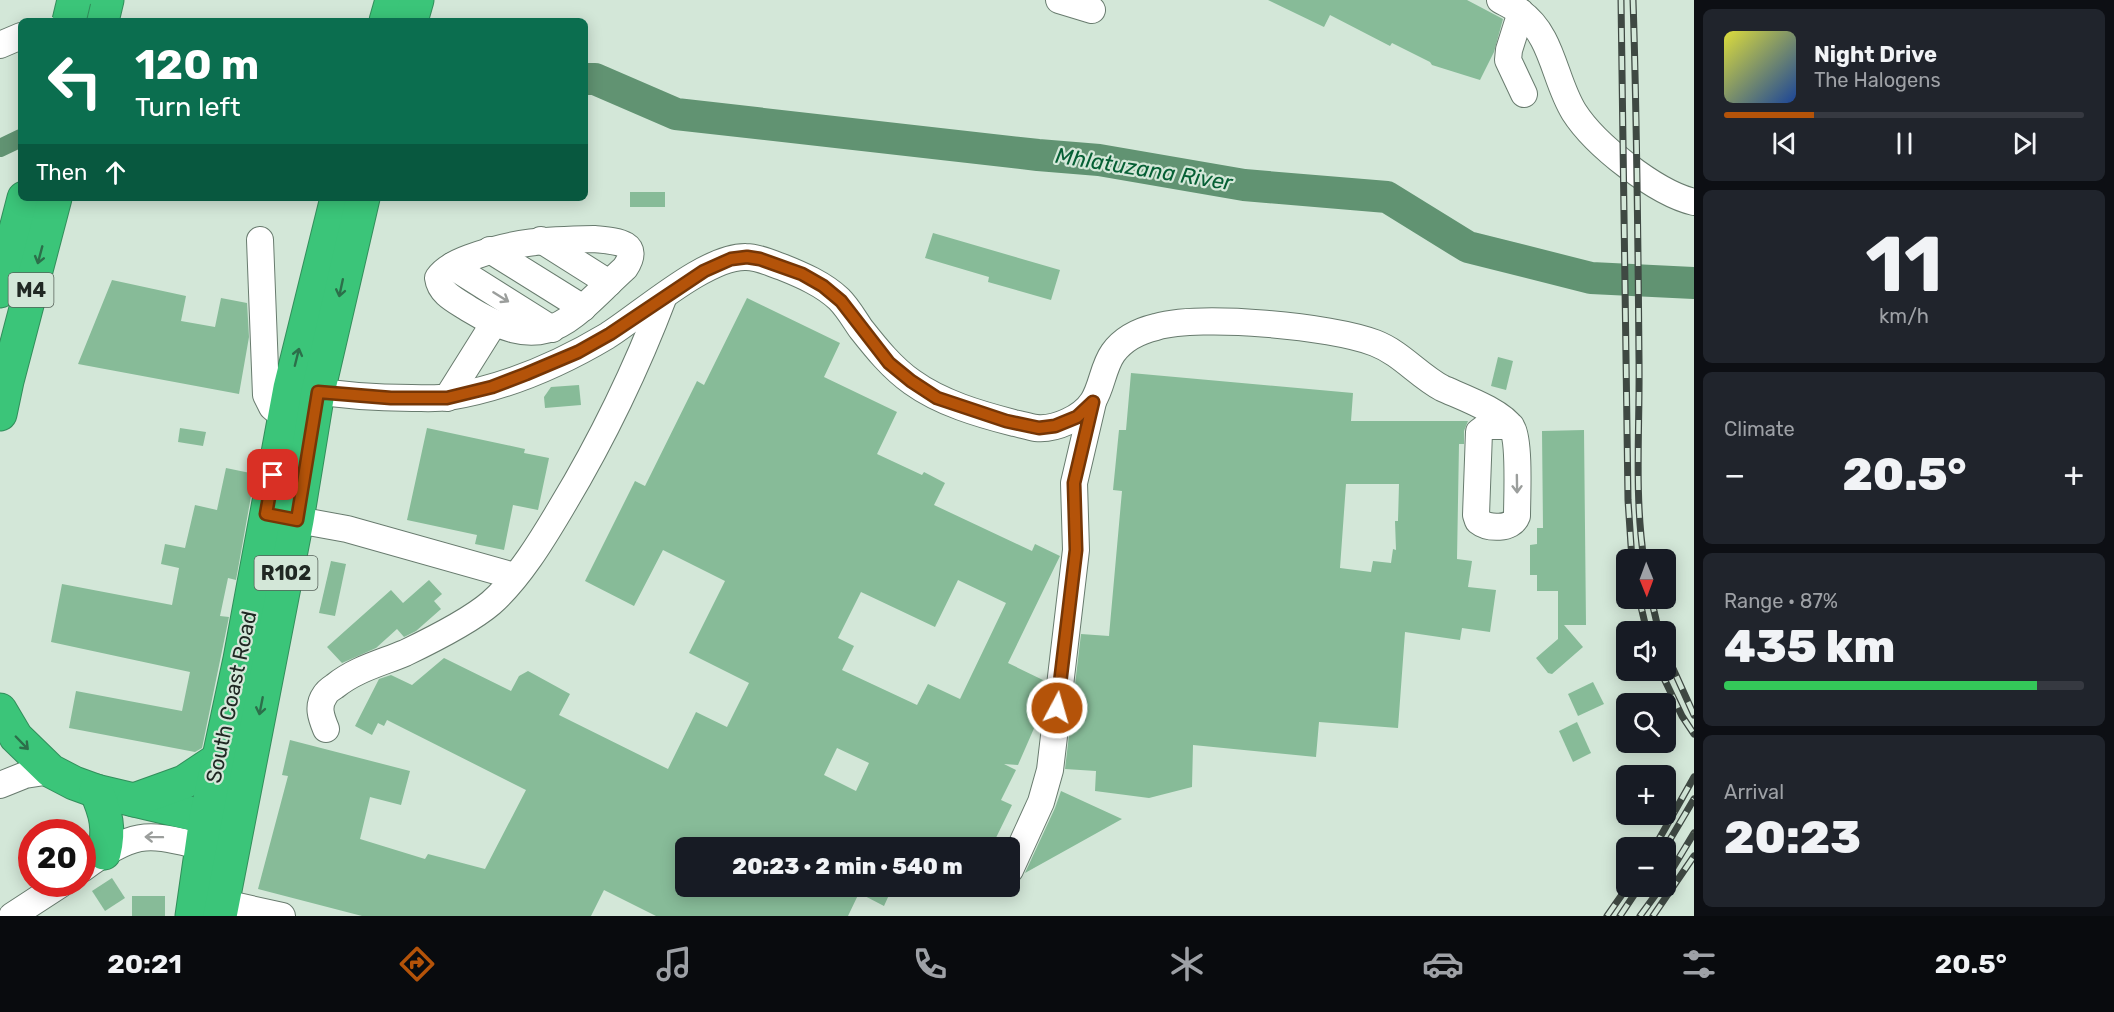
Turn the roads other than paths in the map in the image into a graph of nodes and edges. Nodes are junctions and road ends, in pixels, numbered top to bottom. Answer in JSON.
{"nodes":[{"id":1,"x":74,"y":0,"type":"edge"},
{"id":2,"x":98,"y":0,"type":"edge"},
{"id":3,"x":107,"y":0,"type":"edge"},
{"id":4,"x":392,"y":0,"type":"edge"},
{"id":5,"x":417,"y":0,"type":"edge"},
{"id":6,"x":1059,"y":0,"type":"edge"},
{"id":7,"x":1511,"y":6,"type":"edge"},
{"id":8,"x":1092,"y":10,"type":"dead end"},
{"id":9,"x":59,"y":18,"type":"edge"},
{"id":10,"x":70,"y":18,"type":"edge"},
{"id":11,"x":103,"y":18,"type":"edge"},
{"id":12,"x":387,"y":18,"type":"edge"},
{"id":13,"x":412,"y":18,"type":"edge"},
{"id":14,"x":18,"y":37,"type":"edge"},
{"id":15,"x":0,"y":45,"type":"edge"},
{"id":16,"x":1524,"y":94,"type":"dead end"},
{"id":17,"x":23,"y":201,"type":"edge"},
{"id":18,"x":55,"y":201,"type":"edge"},
{"id":19,"x":360,"y":201,"type":"edge"},
{"id":20,"x":1694,"y":202,"type":"edge"},
{"id":21,"x":340,"y":218,"type":"edge"},
{"id":22,"x":260,"y":240,"type":"dead end"},
{"id":23,"x":541,"y":240,"type":"junction"},
{"id":24,"x":490,"y":250,"type":"junction"},
{"id":25,"x":452,"y":266,"type":"junction"},
{"id":26,"x":609,"y":283,"type":"junction"},
{"id":27,"x":0,"y":291,"type":"edge"},
{"id":28,"x":664,"y":296,"type":"junction"},
{"id":29,"x":583,"y":308,"type":"junction"},
{"id":30,"x":494,"y":323,"type":"junction"},
{"id":31,"x":552,"y":329,"type":"junction"},
{"id":32,"x":447,"y":398,"type":"junction"},
{"id":33,"x":298,"y":399,"type":"junction"},
{"id":34,"x":1093,"y":402,"type":"junction"},
{"id":35,"x":0,"y":414,"type":"edge"},
{"id":36,"x":1511,"y":426,"type":"dead end"},
{"id":37,"x":281,"y":517,"type":"junction"},
{"id":38,"x":514,"y":576,"type":"junction"},
{"id":39,"x":255,"y":662,"type":"junction"},
{"id":40,"x":0,"y":711,"type":"edge"},
{"id":41,"x":326,"y":729,"type":"dead end"},
{"id":42,"x":220,"y":758,"type":"junction"},
{"id":43,"x":51,"y":771,"type":"junction"},
{"id":44,"x":0,"y":786,"type":"edge"},
{"id":45,"x":96,"y":791,"type":"junction"},
{"id":46,"x":134,"y":800,"type":"junction"},
{"id":47,"x":219,"y":835,"type":"junction"},
{"id":48,"x":1020,"y":848,"type":"edge"},
{"id":49,"x":96,"y":856,"type":"edge"},
{"id":50,"x":96,"y":859,"type":"edge"},
{"id":51,"x":41,"y":897,"type":"edge"},
{"id":52,"x":207,"y":908,"type":"edge"},
{"id":53,"x":12,"y":916,"type":"edge"},
{"id":54,"x":282,"y":916,"type":"edge"}],
"edges":[{"from":1,"to":10,"type":"highway","bridge":true},
{"from":2,"to":9,"type":"street"},
{"from":3,"to":11,"type":"highway"},
{"from":4,"to":12,"type":"highway"},
{"from":5,"to":13,"type":"highway"},
{"from":6,"to":8,"type":"street"},
{"from":7,"to":16,"type":"street"},
{"from":7,"to":20,"type":"street"},
{"from":14,"to":15,"type":"street"},
{"from":17,"to":27,"type":"highway","number":"M4"},
{"from":18,"to":35,"type":"highway","number":"M4","one_way":true},
{"from":19,"to":21,"type":"highway","name":"South Coast Road","number":"R102"},
{"from":21,"to":33,"type":"highway","name":"South Coast Road","number":"R102"},
{"from":22,"to":33,"type":"street"},
{"from":23,"to":24,"type":"street"},
{"from":23,"to":26,"type":"street"},
{"from":23,"to":26,"type":"street"},
{"from":24,"to":25,"type":"street"},
{"from":24,"to":29,"type":"street"},
{"from":25,"to":30,"type":"street"},
{"from":25,"to":31,"type":"street","one_way":true},
{"from":26,"to":29,"type":"street"},
{"from":28,"to":32,"type":"street"},
{"from":28,"to":34,"type":"street"},
{"from":28,"to":38,"type":"street"},
{"from":29,"to":31,"type":"street"},
{"from":30,"to":31,"type":"street"},
{"from":30,"to":32,"type":"street"},
{"from":32,"to":33,"type":"street"},
{"from":33,"to":37,"type":"highway","name":"South Coast Road","number":"R102"},
{"from":34,"to":36,"type":"street"},
{"from":34,"to":48,"type":"street"},
{"from":37,"to":38,"type":"street"},
{"from":37,"to":39,"type":"highway","name":"South Coast Road","number":"R102"},
{"from":38,"to":41,"type":"street"},
{"from":39,"to":42,"type":"highway","name":"South Coast Road","number":"R102"},
{"from":39,"to":47,"type":"highway","name":"South Coast Road","number":"R102","one_way":true},
{"from":40,"to":43,"type":"highway","one_way":true},
{"from":42,"to":46,"type":"highway"},
{"from":42,"to":47,"type":"highway","name":"South Coast Road","number":"R102"},
{"from":43,"to":44,"type":"street"},
{"from":43,"to":45,"type":"highway"},
{"from":45,"to":46,"type":"highway"},
{"from":45,"to":49,"type":"highway"},
{"from":46,"to":47,"type":"highway"},
{"from":47,"to":50,"type":"street","one_way":true},
{"from":47,"to":52,"type":"highway","name":"South Coast Road","number":"R102"},
{"from":51,"to":53,"type":"street"},
{"from":52,"to":54,"type":"street"}]}
